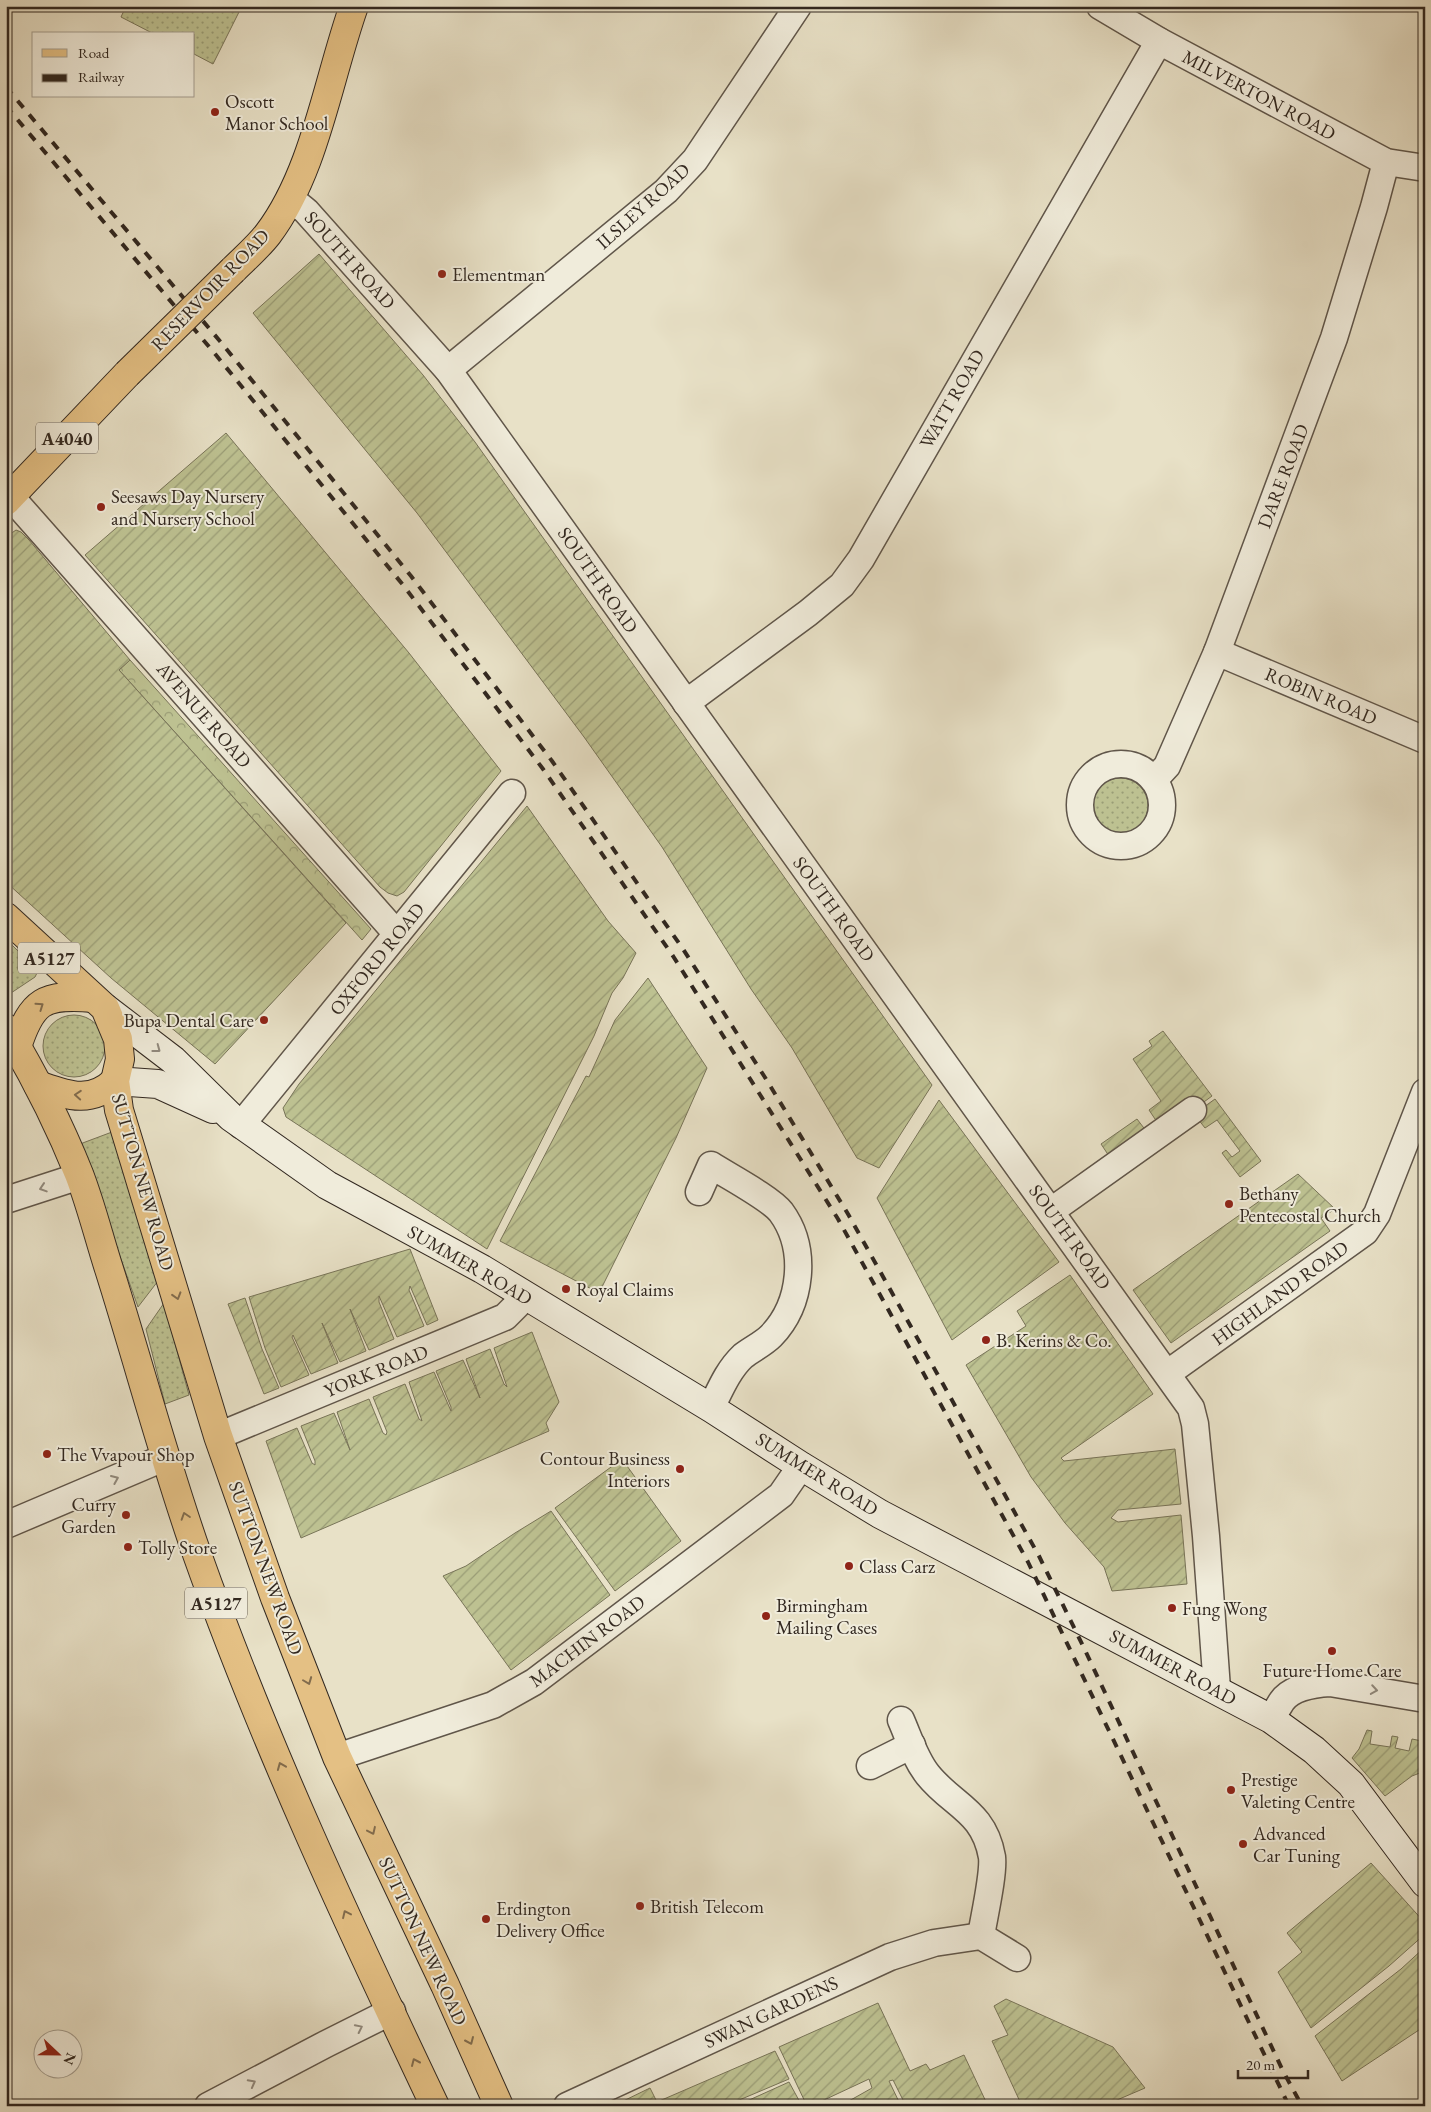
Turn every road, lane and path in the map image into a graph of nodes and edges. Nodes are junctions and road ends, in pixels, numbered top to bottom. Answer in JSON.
{"nodes":[{"id":1,"x":354,"y":6,"type":"edge"},
{"id":2,"x":798,"y":6,"type":"edge"},
{"id":3,"x":1100,"y":6,"type":"edge"},
{"id":4,"x":1159,"y":41,"type":"junction"},
{"id":5,"x":1386,"y":162,"type":"junction"},
{"id":6,"x":1425,"y":168,"type":"edge"},
{"id":7,"x":290,"y":198,"type":"junction"},
{"id":8,"x":448,"y":370,"type":"junction"},
{"id":9,"x":8,"y":499,"type":"edge"},
{"id":10,"x":1217,"y":652,"type":"junction"},
{"id":11,"x":686,"y":703,"type":"junction"},
{"id":12,"x":1425,"y":740,"type":"edge"},
{"id":13,"x":1154,"y":780,"type":"dead end"},
{"id":14,"x":512,"y":793,"type":"dead end"},
{"id":15,"x":6,"y":917,"type":"edge"},
{"id":16,"x":397,"y":934,"type":"junction"},
{"id":17,"x":99,"y":1003,"type":"junction"},
{"id":18,"x":12,"y":1038,"type":"edge"},
{"id":19,"x":115,"y":1081,"type":"junction"},
{"id":20,"x":38,"y":1084,"type":"junction"},
{"id":21,"x":1425,"y":1092,"type":"edge"},
{"id":22,"x":1193,"y":1110,"type":"dead end"},
{"id":23,"x":236,"y":1121,"type":"junction"},
{"id":24,"x":1417,"y":1137,"type":"edge"},
{"id":25,"x":80,"y":1176,"type":"junction"},
{"id":26,"x":699,"y":1192,"type":"dead end"},
{"id":27,"x":6,"y":1200,"type":"edge"},
{"id":28,"x":1051,"y":1211,"type":"junction"},
{"id":29,"x":526,"y":1296,"type":"junction"},
{"id":30,"x":1168,"y":1373,"type":"junction"},
{"id":31,"x":711,"y":1408,"type":"junction"},
{"id":32,"x":218,"y":1436,"type":"junction"},
{"id":33,"x":166,"y":1457,"type":"junction"},
{"id":34,"x":800,"y":1466,"type":"junction"},
{"id":35,"x":6,"y":1525,"type":"edge"},
{"id":36,"x":1217,"y":1689,"type":"junction"},
{"id":37,"x":1425,"y":1699,"type":"edge"},
{"id":38,"x":1271,"y":1719,"type":"junction"},
{"id":39,"x":902,"y":1720,"type":"dead end"},
{"id":40,"x":912,"y":1745,"type":"junction"},
{"id":41,"x":337,"y":1757,"type":"junction"},
{"id":42,"x":870,"y":1766,"type":"dead end"},
{"id":43,"x":1425,"y":1883,"type":"edge"},
{"id":44,"x":981,"y":1936,"type":"junction"},
{"id":45,"x":1017,"y":1958,"type":"dead end"},
{"id":46,"x":392,"y":2012,"type":"junction"},
{"id":47,"x":208,"y":2106,"type":"edge"},
{"id":48,"x":435,"y":2106,"type":"edge"},
{"id":49,"x":499,"y":2106,"type":"edge"},
{"id":50,"x":567,"y":2106,"type":"edge"}],
"edges":[{"from":1,"to":7,"type":"main road","name":"RESERVOIR ROAD","number":"A4040"},
{"from":2,"to":8,"type":"street","name":"ILSLEY ROAD"},
{"from":3,"to":4,"type":"street","name":"MILVERTON ROAD"},
{"from":4,"to":5,"type":"street","name":"MILVERTON ROAD"},
{"from":4,"to":11,"type":"street","name":"WATT ROAD"},
{"from":5,"to":6,"type":"street","name":"MILVERTON ROAD"},
{"from":5,"to":10,"type":"street","name":"DARE ROAD"},
{"from":7,"to":8,"type":"street","name":"SOUTH ROAD"},
{"from":7,"to":9,"type":"main road","name":"RESERVOIR ROAD","number":"A4040","bridge":true},
{"from":8,"to":11,"type":"street","name":"SOUTH ROAD"},
{"from":9,"to":16,"type":"street","name":"AVENUE ROAD"},
{"from":10,"to":12,"type":"street","name":"ROBIN ROAD"},
{"from":10,"to":13,"type":"street","name":"DARE ROAD"},
{"from":11,"to":28,"type":"street","name":"SOUTH ROAD"},
{"from":14,"to":16,"type":"street","name":"OXFORD ROAD"},
{"from":15,"to":17,"type":"main road","name":"SUMMER ROAD","number":"A5127"},
{"from":16,"to":23,"type":"street","name":"OXFORD ROAD"},
{"from":18,"to":17,"type":"main road","one_way":true},
{"from":17,"to":19,"type":"main road","name":"SUTTON NEW ROAD","number":"A5127"},
{"from":17,"to":23,"type":"main road","name":"SUMMER ROAD","one_way":true},
{"from":18,"to":20,"type":"main road","number":"A5127"},
{"from":19,"to":20,"type":"main road","one_way":true},
{"from":19,"to":23,"type":"main road","name":"SUMMER ROAD"},
{"from":19,"to":32,"type":"main road","name":"SUTTON NEW ROAD","number":"A5127","one_way":true},
{"from":20,"to":25,"type":"main road","number":"A5127"},
{"from":21,"to":24,"type":"street","name":"HIGHLAND ROAD"},
{"from":22,"to":28,"type":"street"},
{"from":23,"to":29,"type":"main road","name":"SUMMER ROAD"},
{"from":24,"to":30,"type":"street","name":"HIGHLAND ROAD"},
{"from":25,"to":27,"type":"street","one_way":true},
{"from":25,"to":33,"type":"main road","number":"A5127"},
{"from":26,"to":31,"type":"street"},
{"from":28,"to":30,"type":"street","name":"SOUTH ROAD"},
{"from":29,"to":31,"type":"main road","name":"SUMMER ROAD"},
{"from":29,"to":32,"type":"street","name":"YORK ROAD"},
{"from":30,"to":36,"type":"street","name":"SOUTH ROAD"},
{"from":31,"to":34,"type":"main road","name":"SUMMER ROAD"},
{"from":32,"to":41,"type":"main road","name":"SUTTON NEW ROAD","number":"A5127","one_way":true},
{"from":35,"to":33,"type":"street","one_way":true},
{"from":46,"to":33,"type":"main road","number":"A5127","one_way":true},
{"from":34,"to":36,"type":"main road","name":"SUMMER ROAD"},
{"from":34,"to":41,"type":"street","name":"MACHIN ROAD"},
{"from":36,"to":38,"type":"main road","name":"SUMMER ROAD"},
{"from":38,"to":37,"type":"street","one_way":true},
{"from":38,"to":43,"type":"main road","name":"SUMMER ROAD"},
{"from":39,"to":40,"type":"street"},
{"from":40,"to":42,"type":"street"},
{"from":40,"to":44,"type":"street"},
{"from":41,"to":49,"type":"main road","name":"SUTTON NEW ROAD","number":"A5127","one_way":true},
{"from":44,"to":45,"type":"street"},
{"from":44,"to":50,"type":"street","name":"SWAN GARDENS"},
{"from":47,"to":46,"type":"street","one_way":true},
{"from":48,"to":46,"type":"main road","number":"A5127","one_way":true}]}
